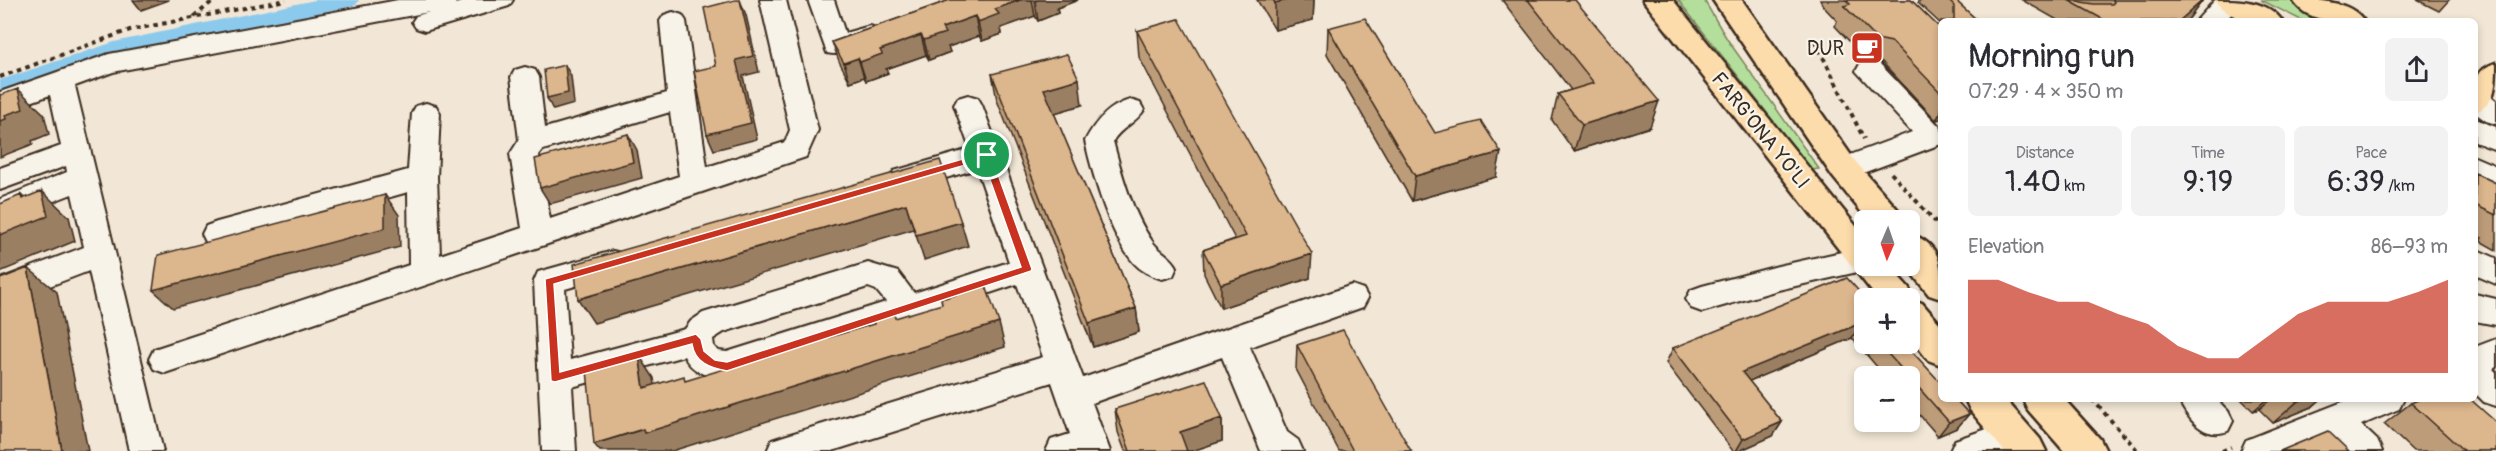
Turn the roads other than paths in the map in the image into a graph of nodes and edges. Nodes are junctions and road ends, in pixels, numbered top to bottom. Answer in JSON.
{"nodes":[{"id":1,"x":445,"y":0,"type":"edge"},
{"id":2,"x":500,"y":0,"type":"edge"},
{"id":3,"x":773,"y":0,"type":"edge"},
{"id":4,"x":821,"y":0,"type":"edge"},
{"id":5,"x":1657,"y":0,"type":"edge"},
{"id":6,"x":1727,"y":0,"type":"edge"},
{"id":7,"x":1754,"y":0,"type":"edge"},
{"id":8,"x":2230,"y":0,"type":"edge"},
{"id":9,"x":2307,"y":0,"type":"edge"},
{"id":10,"x":2212,"y":18,"type":"edge"},
{"id":11,"x":2263,"y":18,"type":"edge"},
{"id":12,"x":2344,"y":18,"type":"edge"},
{"id":13,"x":673,"y":21,"type":"dead end"},
{"id":14,"x":893,"y":27,"type":"edge"},
{"id":15,"x":163,"y":52,"type":"junction"},
{"id":16,"x":2496,"y":63,"type":"edge"},
{"id":17,"x":2478,"y":66,"type":"edge"},
{"id":18,"x":1870,"y":71,"type":"dead end"},
{"id":19,"x":2496,"y":74,"type":"edge"},
{"id":20,"x":525,"y":76,"type":"dead end"},
{"id":21,"x":60,"y":80,"type":"junction"},
{"id":22,"x":682,"y":101,"type":"junction"},
{"id":23,"x":0,"y":103,"type":"edge"},
{"id":24,"x":968,"y":105,"type":"dead end"},
{"id":25,"x":2480,"y":109,"type":"edge"},
{"id":26,"x":1130,"y":110,"type":"dead end"},
{"id":27,"x":426,"y":113,"type":"dead end"},
{"id":28,"x":1809,"y":120,"type":"junction"},
{"id":29,"x":1938,"y":138,"type":"edge"},
{"id":30,"x":2496,"y":140,"type":"edge"},
{"id":31,"x":533,"y":142,"type":"junction"},
{"id":32,"x":987,"y":155,"type":"junction"},
{"id":33,"x":80,"y":165,"type":"junction"},
{"id":34,"x":1844,"y":169,"type":"junction"},
{"id":35,"x":2478,"y":170,"type":"edge"},
{"id":36,"x":422,"y":177,"type":"junction"},
{"id":37,"x":0,"y":179,"type":"edge"},
{"id":38,"x":2496,"y":179,"type":"edge"},
{"id":39,"x":695,"y":183,"type":"junction"},
{"id":40,"x":883,"y":185,"type":"edge"},
{"id":41,"x":1879,"y":210,"type":"edge"},
{"id":42,"x":0,"y":211,"type":"edge"},
{"id":43,"x":217,"y":234,"type":"dead end"},
{"id":44,"x":538,"y":236,"type":"junction"},
{"id":45,"x":1854,"y":247,"type":"edge"},
{"id":46,"x":100,"y":253,"type":"junction"},
{"id":47,"x":641,"y":255,"type":"edge"},
{"id":48,"x":1920,"y":260,"type":"edge"},
{"id":49,"x":2478,"y":263,"type":"edge"},
{"id":50,"x":1854,"y":264,"type":"edge"},
{"id":51,"x":1162,"y":267,"type":"dead end"},
{"id":52,"x":1027,"y":269,"type":"junction"},
{"id":53,"x":2496,"y":272,"type":"edge"},
{"id":54,"x":425,"y":273,"type":"junction"},
{"id":55,"x":1878,"y":276,"type":"edge"},
{"id":56,"x":1938,"y":281,"type":"edge"},
{"id":57,"x":1888,"y":288,"type":"edge"},
{"id":58,"x":0,"y":292,"type":"edge"},
{"id":59,"x":1352,"y":298,"type":"dead end"},
{"id":60,"x":1702,"y":299,"type":"dead end"},
{"id":61,"x":2478,"y":308,"type":"edge"},
{"id":62,"x":906,"y":309,"type":"junction"},
{"id":63,"x":2496,"y":312,"type":"edge"},
{"id":64,"x":1920,"y":325,"type":"edge"},
{"id":65,"x":696,"y":339,"type":"junction"},
{"id":66,"x":1232,"y":342,"type":"junction"},
{"id":67,"x":1938,"y":346,"type":"edge"},
{"id":68,"x":2496,"y":352,"type":"edge"},
{"id":69,"x":165,"y":359,"type":"dead end"},
{"id":70,"x":2478,"y":361,"type":"edge"},
{"id":71,"x":1062,"y":365,"type":"junction"},
{"id":72,"x":2478,"y":376,"type":"edge"},
{"id":73,"x":555,"y":378,"type":"junction"},
{"id":74,"x":2496,"y":392,"type":"edge"},
{"id":75,"x":1073,"y":396,"type":"junction"},
{"id":76,"x":1986,"y":402,"type":"edge"},
{"id":77,"x":2044,"y":402,"type":"edge"},
{"id":78,"x":2380,"y":402,"type":"edge"},
{"id":79,"x":2335,"y":421,"type":"junction"},
{"id":80,"x":2020,"y":443,"type":"edge"},
{"id":81,"x":1082,"y":448,"type":"edge"},
{"id":82,"x":1276,"y":448,"type":"edge"},
{"id":83,"x":146,"y":451,"type":"edge"},
{"id":84,"x":559,"y":451,"type":"edge"},
{"id":85,"x":784,"y":451,"type":"edge"},
{"id":86,"x":1968,"y":451,"type":"edge"},
{"id":87,"x":2088,"y":451,"type":"edge"},
{"id":88,"x":2258,"y":451,"type":"edge"},
{"id":89,"x":2365,"y":451,"type":"edge"}],
"edges":[{"from":1,"to":15,"type":"street"},
{"from":2,"to":15,"type":"street"},
{"from":3,"to":39,"type":"street"},
{"from":4,"to":14,"type":"street"},
{"from":5,"to":45,"type":"main road","name":"FARG'ONA YO'LI"},
{"from":6,"to":28,"type":"main road","name":"FARG'ONA YO'LI"},
{"from":7,"to":28,"type":"main road"},
{"from":8,"to":10,"type":"street"},
{"from":8,"to":11,"type":"main road"},
{"from":9,"to":12,"type":"main road"},
{"from":13,"to":22,"type":"street"},
{"from":15,"to":21,"type":"street"},
{"from":16,"to":17,"type":"main road"},
{"from":18,"to":29,"type":"street"},
{"from":19,"to":25,"type":"main road"},
{"from":20,"to":31,"type":"street"},
{"from":21,"to":23,"type":"street"},
{"from":21,"to":33,"type":"street"},
{"from":22,"to":31,"type":"street"},
{"from":22,"to":39,"type":"street"},
{"from":24,"to":32,"type":"street"},
{"from":25,"to":30,"type":"street"},
{"from":26,"to":51,"type":"street"},
{"from":27,"to":36,"type":"street"},
{"from":28,"to":34,"type":"main road","name":"FARG'ONA YO'LI"},
{"from":29,"to":34,"type":"street"},
{"from":31,"to":44,"type":"street"},
{"from":32,"to":40,"type":"street"},
{"from":32,"to":52,"type":"street"},
{"from":33,"to":37,"type":"street"},
{"from":33,"to":42,"type":"street"},
{"from":33,"to":46,"type":"street"},
{"from":34,"to":41,"type":"main road","name":"FARG'ONA YO'LI"},
{"from":35,"to":38,"type":"street"},
{"from":36,"to":43,"type":"street"},
{"from":36,"to":54,"type":"street"},
{"from":39,"to":44,"type":"street"},
{"from":44,"to":54,"type":"street"},
{"from":46,"to":58,"type":"street"},
{"from":46,"to":83,"type":"street"},
{"from":47,"to":73,"type":"street"},
{"from":48,"to":56,"type":"main road"},
{"from":49,"to":53,"type":"street"},
{"from":50,"to":60,"type":"street"},
{"from":52,"to":62,"type":"street"},
{"from":52,"to":71,"type":"street"},
{"from":54,"to":69,"type":"street"},
{"from":55,"to":57,"type":"main road","name":"FARG'ONA YO'LI"},
{"from":59,"to":66,"type":"street"},
{"from":61,"to":63,"type":"street"},
{"from":62,"to":65,"type":"street"},
{"from":62,"to":65,"type":"street"},
{"from":64,"to":67,"type":"main road"},
{"from":65,"to":73,"type":"street"},
{"from":66,"to":75,"type":"street"},
{"from":66,"to":82,"type":"street"},
{"from":68,"to":70,"type":"street"},
{"from":71,"to":75,"type":"street"},
{"from":71,"to":85,"type":"street"},
{"from":72,"to":74,"type":"street"},
{"from":73,"to":84,"type":"street"},
{"from":75,"to":81,"type":"street"},
{"from":76,"to":80,"type":"main road"},
{"from":77,"to":87,"type":"main road"},
{"from":78,"to":79,"type":"street"},
{"from":79,"to":88,"type":"street"},
{"from":79,"to":89,"type":"street"},
{"from":80,"to":86,"type":"street"}]}
